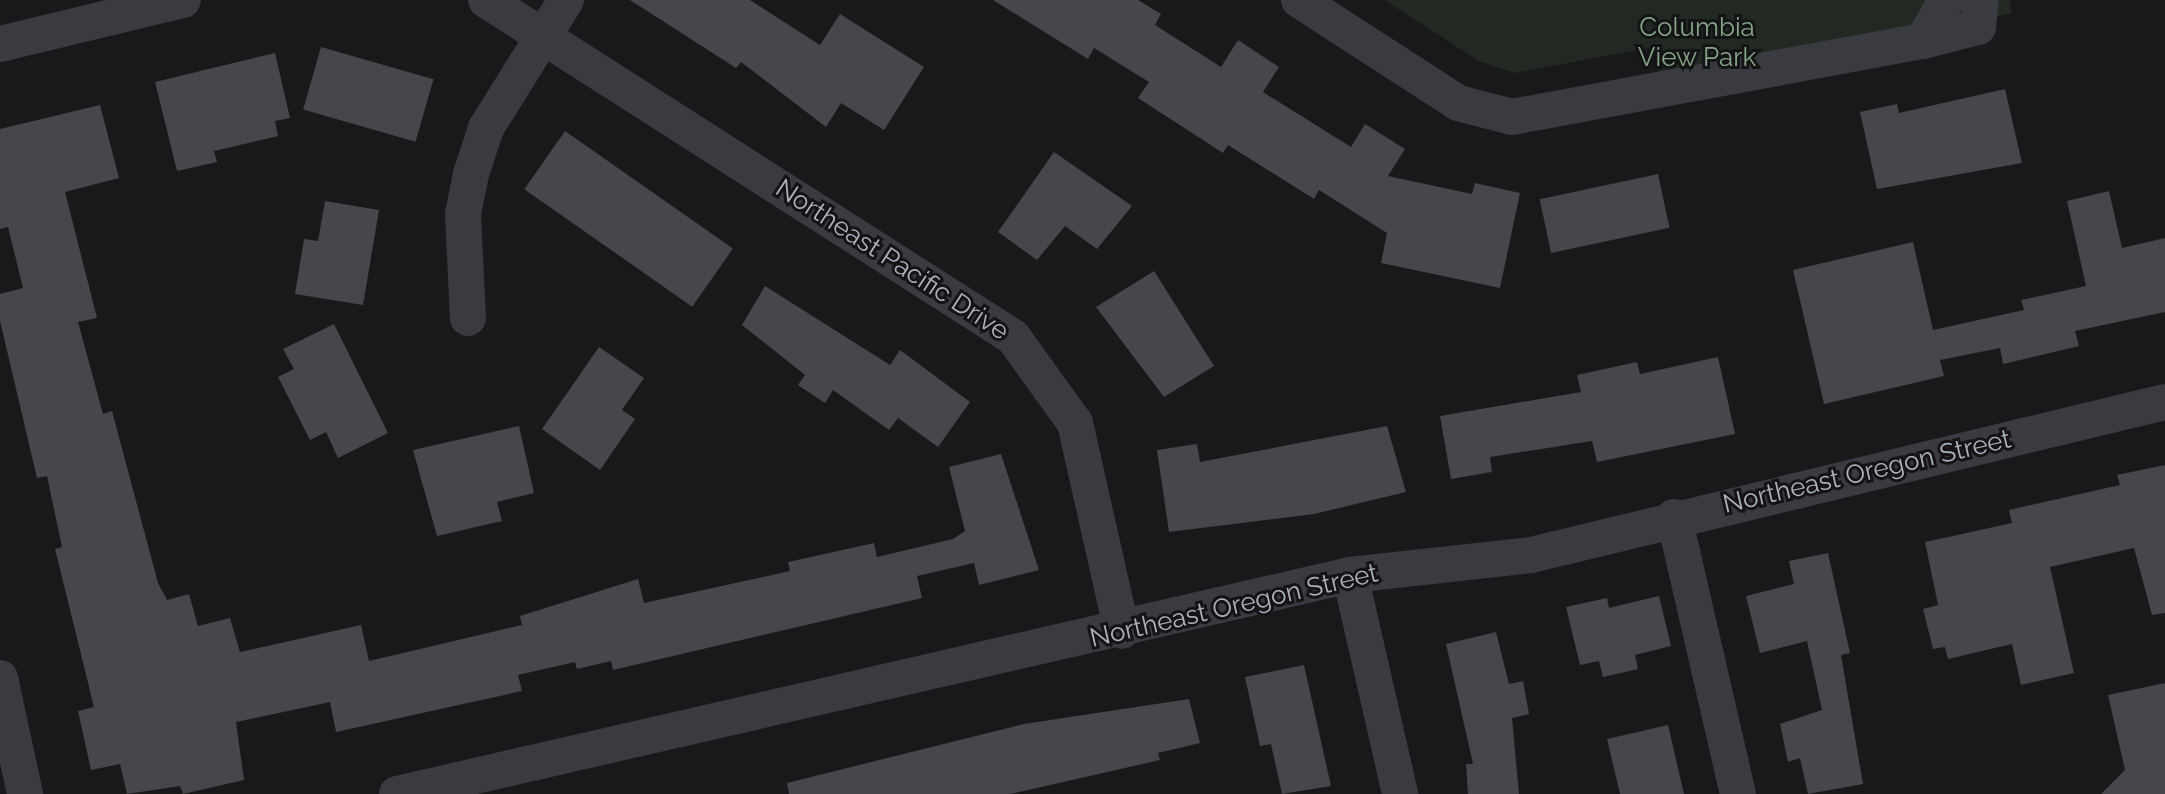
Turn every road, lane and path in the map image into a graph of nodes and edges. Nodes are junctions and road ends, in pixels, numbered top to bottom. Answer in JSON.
{"nodes":[{"id":1,"x":183,"y":0,"type":"edge"},
{"id":2,"x":486,"y":0,"type":"edge"},
{"id":3,"x":566,"y":0,"type":"edge"},
{"id":4,"x":1299,"y":0,"type":"edge"},
{"id":5,"x":1946,"y":0,"type":"edge"},
{"id":6,"x":1981,"y":0,"type":"edge"},
{"id":7,"x":543,"y":35,"type":"junction"},
{"id":8,"x":1923,"y":41,"type":"junction"},
{"id":9,"x":0,"y":44,"type":"edge"},
{"id":10,"x":468,"y":318,"type":"dead end"},
{"id":11,"x":2165,"y":402,"type":"edge"},
{"id":12,"x":1674,"y":517,"type":"junction"},
{"id":13,"x":1350,"y":575,"type":"junction"},
{"id":14,"x":1122,"y":631,"type":"junction"},
{"id":15,"x":0,"y":678,"type":"edge"},
{"id":16,"x":472,"y":786,"type":"edge"},
{"id":17,"x":25,"y":794,"type":"edge"},
{"id":18,"x":397,"y":794,"type":"edge"},
{"id":19,"x":1400,"y":794,"type":"edge"},
{"id":20,"x":1738,"y":794,"type":"edge"}],
"edges":[{"from":1,"to":9,"type":"street"},
{"from":2,"to":7,"type":"street","name":"Northeast Pacific Drive"},
{"from":3,"to":7,"type":"street"},
{"from":4,"to":8,"type":"street"},
{"from":5,"to":8,"type":"street"},
{"from":6,"to":8,"type":"street"},
{"from":7,"to":10,"type":"street"},
{"from":7,"to":14,"type":"street","name":"Northeast Pacific Drive"},
{"from":11,"to":12,"type":"street","name":"Northeast Oregon Street"},
{"from":12,"to":13,"type":"street","name":"Northeast Oregon Street"},
{"from":12,"to":20,"type":"street"},
{"from":13,"to":14,"type":"street","name":"Northeast Oregon Street"},
{"from":13,"to":19,"type":"street"},
{"from":14,"to":16,"type":"street","name":"Northeast Oregon Street"},
{"from":15,"to":17,"type":"street"},
{"from":16,"to":18,"type":"street","name":"Northeast Oregon Street"}]}
